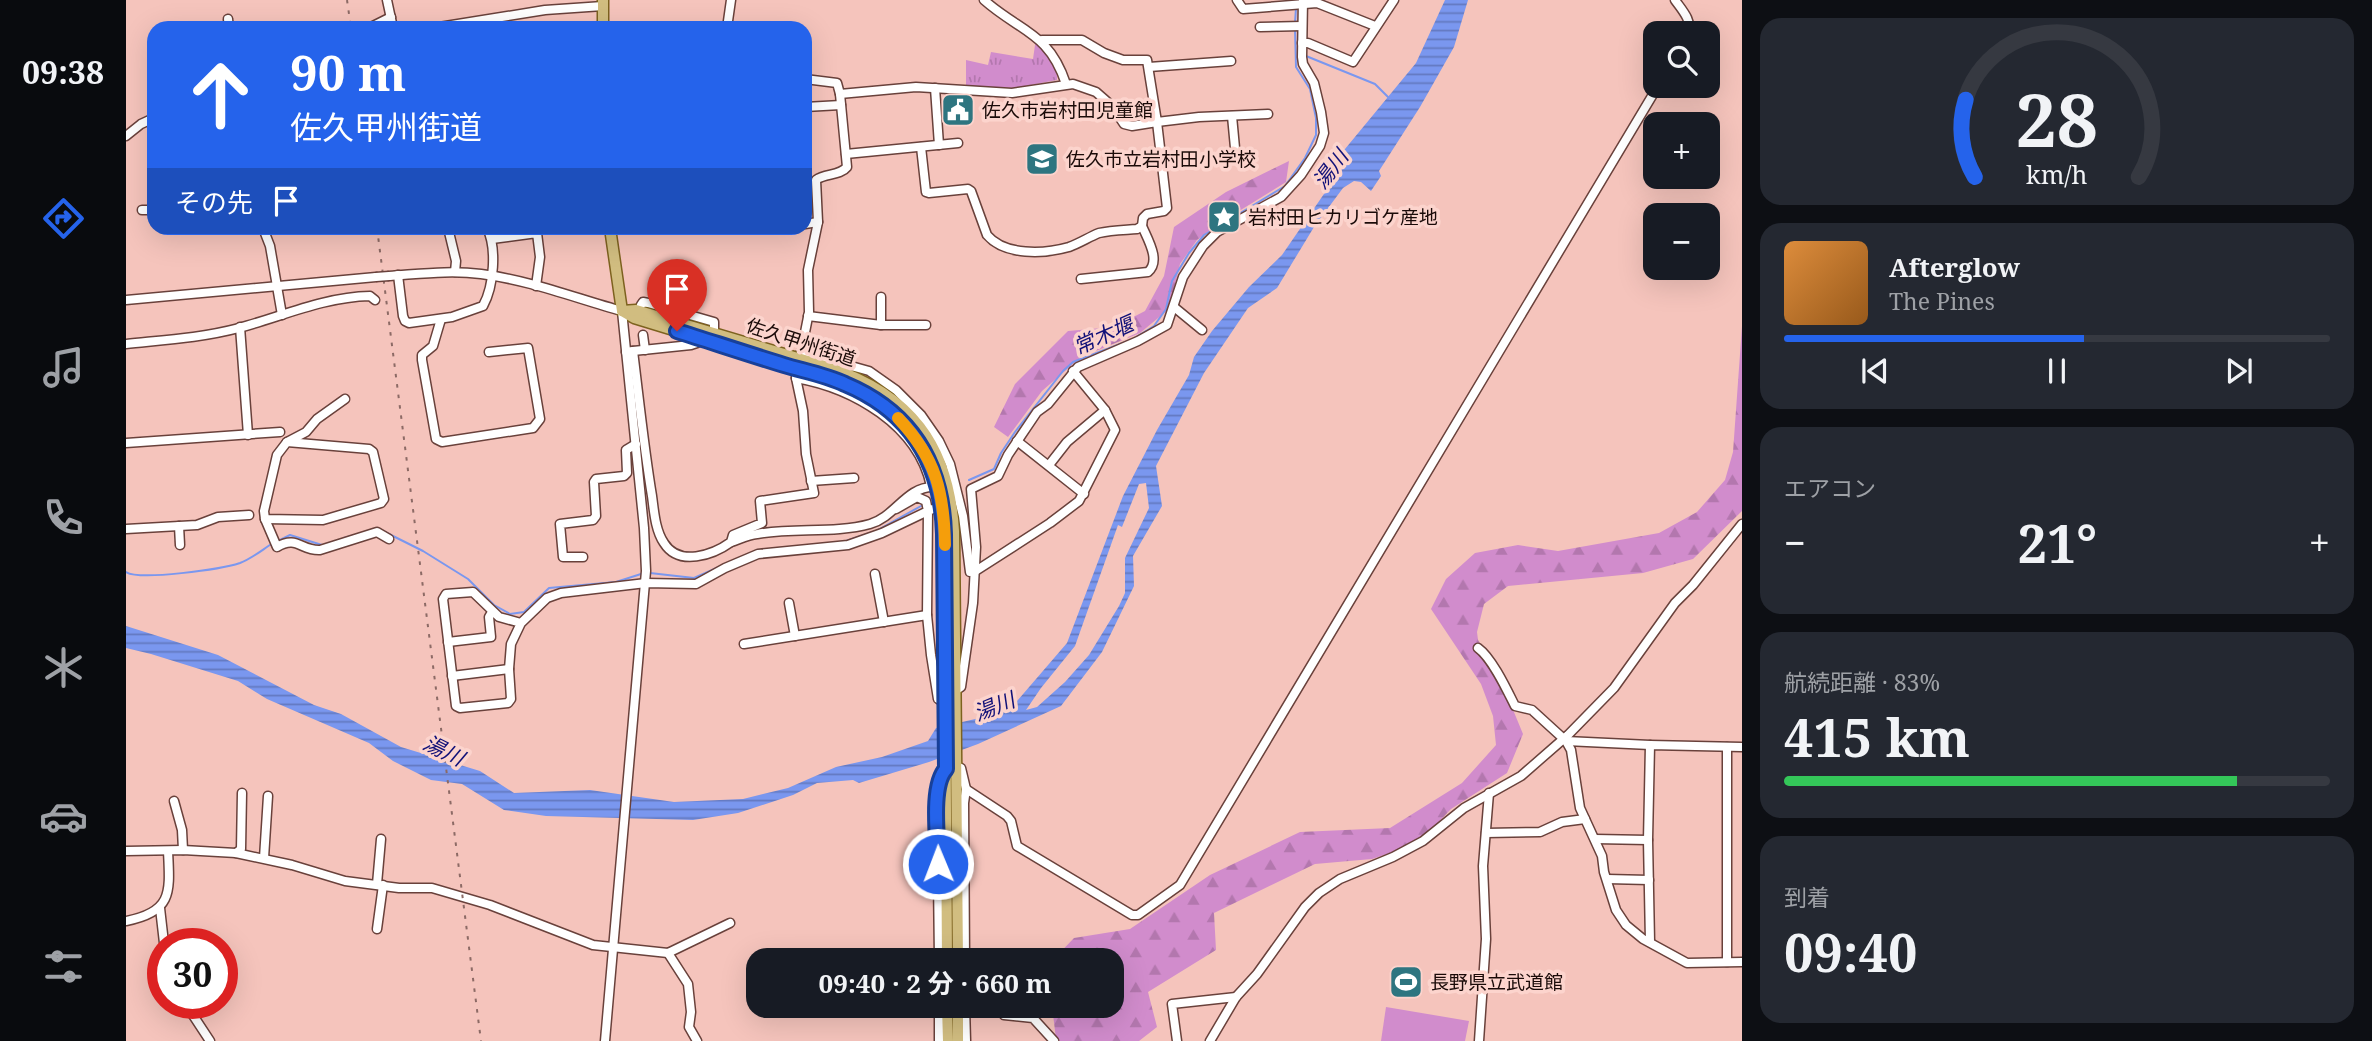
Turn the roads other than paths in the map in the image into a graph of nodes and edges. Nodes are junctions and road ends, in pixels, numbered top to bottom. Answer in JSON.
{"nodes":[{"id":1,"x":387,"y":0,"type":"edge"},
{"id":2,"x":731,"y":0,"type":"edge"},
{"id":3,"x":984,"y":0,"type":"edge"},
{"id":4,"x":1237,"y":0,"type":"edge"},
{"id":5,"x":1394,"y":0,"type":"edge"},
{"id":6,"x":1675,"y":0,"type":"edge"},
{"id":7,"x":603,"y":3,"type":"edge"},
{"id":8,"x":1300,"y":3,"type":"edge"},
{"id":9,"x":391,"y":17,"type":"junction"},
{"id":10,"x":383,"y":21,"type":"edge"},
{"id":11,"x":392,"y":21,"type":"edge"},
{"id":12,"x":477,"y":21,"type":"edge"},
{"id":13,"x":603,"y":21,"type":"edge"},
{"id":14,"x":728,"y":21,"type":"edge"},
{"id":15,"x":1688,"y":21,"type":"edge"},
{"id":16,"x":1298,"y":26,"type":"junction"},
{"id":17,"x":1375,"y":26,"type":"junction"},
{"id":18,"x":1260,"y":27,"type":"dead end"},
{"id":19,"x":1042,"y":40,"type":"junction"},
{"id":20,"x":1302,"y":50,"type":"junction"},
{"id":21,"x":1231,"y":61,"type":"dead end"},
{"id":22,"x":1149,"y":67,"type":"junction"},
{"id":23,"x":812,"y":80,"type":"edge"},
{"id":24,"x":1066,"y":84,"type":"junction"},
{"id":25,"x":935,"y":88,"type":"junction"},
{"id":26,"x":841,"y":94,"type":"junction"},
{"id":27,"x":1651,"y":98,"type":"edge"},
{"id":28,"x":841,"y":105,"type":"junction"},
{"id":29,"x":812,"y":107,"type":"edge"},
{"id":30,"x":1268,"y":114,"type":"dead end"},
{"id":31,"x":1232,"y":116,"type":"junction"},
{"id":32,"x":147,"y":121,"type":"edge"},
{"id":33,"x":1157,"y":122,"type":"junction"},
{"id":34,"x":126,"y":136,"type":"edge"},
{"id":35,"x":958,"y":143,"type":"dead end"},
{"id":36,"x":939,"y":145,"type":"junction"},
{"id":37,"x":921,"y":147,"type":"junction"},
{"id":38,"x":1235,"y":148,"type":"dead end"},
{"id":39,"x":846,"y":153,"type":"junction"},
{"id":40,"x":142,"y":210,"type":"dead end"},
{"id":41,"x":147,"y":210,"type":"edge"},
{"id":42,"x":818,"y":222,"type":"junction"},
{"id":43,"x":812,"y":223,"type":"edge"},
{"id":44,"x":1142,"y":226,"type":"junction"},
{"id":45,"x":266,"y":235,"type":"edge"},
{"id":46,"x":450,"y":235,"type":"edge"},
{"id":47,"x":490,"y":235,"type":"edge"},
{"id":48,"x":522,"y":235,"type":"edge"},
{"id":49,"x":537,"y":235,"type":"edge"},
{"id":50,"x":611,"y":235,"type":"edge"},
{"id":51,"x":492,"y":239,"type":"junction"},
{"id":52,"x":456,"y":272,"type":"junction"},
{"id":53,"x":393,"y":275,"type":"junction"},
{"id":54,"x":491,"y":276,"type":"junction"},
{"id":55,"x":1081,"y":279,"type":"dead end"},
{"id":56,"x":278,"y":286,"type":"junction"},
{"id":57,"x":536,"y":286,"type":"junction"},
{"id":58,"x":881,"y":297,"type":"dead end"},
{"id":59,"x":126,"y":300,"type":"edge"},
{"id":60,"x":375,"y":300,"type":"dead end"},
{"id":61,"x":642,"y":305,"type":"dead end"},
{"id":62,"x":1174,"y":307,"type":"junction"},
{"id":63,"x":622,"y":312,"type":"junction"},
{"id":64,"x":282,"y":315,"type":"junction"},
{"id":65,"x":808,"y":316,"type":"junction"},
{"id":66,"x":441,"y":319,"type":"junction"},
{"id":67,"x":926,"y":324,"type":"dead end"},
{"id":68,"x":881,"y":325,"type":"junction"},
{"id":69,"x":240,"y":327,"type":"junction"},
{"id":70,"x":1202,"y":330,"type":"dead end"},
{"id":71,"x":714,"y":333,"type":"junction"},
{"id":72,"x":643,"y":335,"type":"dead end"},
{"id":73,"x":698,"y":338,"type":"junction"},
{"id":74,"x":126,"y":344,"type":"edge"},
{"id":75,"x":645,"y":350,"type":"junction"},
{"id":76,"x":630,"y":351,"type":"junction"},
{"id":77,"x":489,"y":352,"type":"dead end"},
{"id":78,"x":798,"y":364,"type":"junction"},
{"id":79,"x":1073,"y":371,"type":"junction"},
{"id":80,"x":345,"y":399,"type":"dead end"},
{"id":81,"x":1105,"y":410,"type":"junction"},
{"id":82,"x":280,"y":432,"type":"dead end"},
{"id":83,"x":248,"y":435,"type":"junction"},
{"id":84,"x":1017,"y":440,"type":"junction"},
{"id":85,"x":287,"y":442,"type":"junction"},
{"id":86,"x":126,"y":443,"type":"edge"},
{"id":87,"x":636,"y":444,"type":"junction"},
{"id":88,"x":1049,"y":465,"type":"junction"},
{"id":89,"x":854,"y":478,"type":"dead end"},
{"id":90,"x":811,"y":481,"type":"junction"},
{"id":91,"x":931,"y":486,"type":"junction"},
{"id":92,"x":971,"y":489,"type":"junction"},
{"id":93,"x":955,"y":490,"type":"junction"},
{"id":94,"x":1084,"y":494,"type":"junction"},
{"id":95,"x":940,"y":503,"type":"junction"},
{"id":96,"x":896,"y":509,"type":"junction"},
{"id":97,"x":928,"y":511,"type":"junction"},
{"id":98,"x":249,"y":515,"type":"dead end"},
{"id":99,"x":265,"y":519,"type":"junction"},
{"id":100,"x":1742,"y":524,"type":"edge"},
{"id":101,"x":178,"y":526,"type":"junction"},
{"id":102,"x":126,"y":529,"type":"edge"},
{"id":103,"x":389,"y":539,"type":"dead end"},
{"id":104,"x":731,"y":542,"type":"junction"},
{"id":105,"x":180,"y":545,"type":"dead end"},
{"id":106,"x":583,"y":557,"type":"dead end"},
{"id":107,"x":974,"y":572,"type":"junction"},
{"id":108,"x":875,"y":574,"type":"dead end"},
{"id":109,"x":646,"y":582,"type":"junction"},
{"id":110,"x":789,"y":603,"type":"dead end"},
{"id":111,"x":492,"y":612,"type":"junction"},
{"id":112,"x":927,"y":615,"type":"junction"},
{"id":113,"x":884,"y":622,"type":"junction"},
{"id":114,"x":521,"y":623,"type":"junction"},
{"id":115,"x":795,"y":636,"type":"junction"},
{"id":116,"x":448,"y":642,"type":"junction"},
{"id":117,"x":744,"y":644,"type":"dead end"},
{"id":118,"x":1478,"y":648,"type":"dead end"},
{"id":119,"x":509,"y":669,"type":"junction"},
{"id":120,"x":452,"y":676,"type":"junction"},
{"id":121,"x":955,"y":691,"type":"junction"},
{"id":122,"x":949,"y":704,"type":"junction"},
{"id":123,"x":1565,"y":740,"type":"junction"},
{"id":124,"x":1650,"y":745,"type":"junction"},
{"id":125,"x":1727,"y":747,"type":"junction"},
{"id":126,"x":1742,"y":747,"type":"edge"},
{"id":127,"x":951,"y":764,"type":"junction"},
{"id":128,"x":966,"y":789,"type":"junction"},
{"id":129,"x":242,"y":793,"type":"dead end"},
{"id":130,"x":1489,"y":793,"type":"junction"},
{"id":131,"x":268,"y":796,"type":"dead end"},
{"id":132,"x":174,"y":801,"type":"dead end"},
{"id":133,"x":1585,"y":818,"type":"junction"},
{"id":134,"x":1486,"y":833,"type":"junction"},
{"id":135,"x":381,"y":839,"type":"dead end"},
{"id":136,"x":1595,"y":839,"type":"junction"},
{"id":137,"x":1648,"y":840,"type":"junction"},
{"id":138,"x":183,"y":850,"type":"junction"},
{"id":139,"x":126,"y":851,"type":"edge"},
{"id":140,"x":168,"y":851,"type":"junction"},
{"id":141,"x":236,"y":853,"type":"junction"},
{"id":142,"x":264,"y":858,"type":"junction"},
{"id":143,"x":1607,"y":879,"type":"junction"},
{"id":144,"x":1649,"y":880,"type":"junction"},
{"id":145,"x":380,"y":885,"type":"junction"},
{"id":146,"x":160,"y":908,"type":"junction"},
{"id":147,"x":126,"y":921,"type":"edge"},
{"id":148,"x":730,"y":923,"type":"dead end"},
{"id":149,"x":162,"y":928,"type":"edge"},
{"id":150,"x":377,"y":929,"type":"dead end"},
{"id":151,"x":1650,"y":942,"type":"junction"},
{"id":152,"x":613,"y":948,"type":"junction"},
{"id":153,"x":939,"y":948,"type":"edge"},
{"id":154,"x":947,"y":948,"type":"edge"},
{"id":155,"x":958,"y":948,"type":"edge"},
{"id":156,"x":965,"y":948,"type":"edge"},
{"id":157,"x":668,"y":953,"type":"junction"},
{"id":158,"x":1727,"y":962,"type":"junction"},
{"id":159,"x":1742,"y":962,"type":"edge"},
{"id":160,"x":1236,"y":997,"type":"junction"},
{"id":161,"x":939,"y":1018,"type":"edge"},
{"id":162,"x":947,"y":1018,"type":"edge"},
{"id":163,"x":958,"y":1018,"type":"edge"},
{"id":164,"x":965,"y":1018,"type":"edge"},
{"id":165,"x":1033,"y":1018,"type":"edge"},
{"id":166,"x":196,"y":1019,"type":"edge"},
{"id":167,"x":210,"y":1041,"type":"edge"},
{"id":168,"x":605,"y":1041,"type":"edge"},
{"id":169,"x":697,"y":1041,"type":"edge"},
{"id":170,"x":939,"y":1041,"type":"edge"},
{"id":171,"x":948,"y":1041,"type":"edge"},
{"id":172,"x":958,"y":1041,"type":"edge"},
{"id":173,"x":966,"y":1041,"type":"edge"},
{"id":174,"x":1054,"y":1041,"type":"edge"},
{"id":175,"x":1177,"y":1041,"type":"edge"},
{"id":176,"x":1210,"y":1041,"type":"edge"},
{"id":177,"x":1479,"y":1041,"type":"edge"}],
"edges":[{"from":1,"to":9,"type":"street"},
{"from":2,"to":14,"type":"street"},
{"from":3,"to":19,"type":"street"},
{"from":4,"to":8,"type":"street"},
{"from":5,"to":17,"type":"street"},
{"from":6,"to":15,"type":"street"},
{"from":7,"to":12,"type":"street"},
{"from":7,"to":13,"type":"main road"},
{"from":8,"to":16,"type":"street"},
{"from":8,"to":17,"type":"street"},
{"from":9,"to":10,"type":"street"},
{"from":9,"to":11,"type":"street"},
{"from":16,"to":18,"type":"street"},
{"from":16,"to":20,"type":"street"},
{"from":17,"to":20,"type":"street"},
{"from":19,"to":22,"type":"street"},
{"from":19,"to":24,"type":"street"},
{"from":20,"to":62,"type":"street"},
{"from":21,"to":22,"type":"street"},
{"from":22,"to":33,"type":"street"},
{"from":23,"to":26,"type":"street"},
{"from":24,"to":25,"type":"street"},
{"from":24,"to":33,"type":"street"},
{"from":25,"to":26,"type":"street"},
{"from":25,"to":36,"type":"street"},
{"from":26,"to":28,"type":"street"},
{"from":27,"to":128,"type":"street"},
{"from":28,"to":29,"type":"street"},
{"from":28,"to":39,"type":"street"},
{"from":30,"to":31,"type":"street"},
{"from":31,"to":33,"type":"street"},
{"from":31,"to":38,"type":"street"},
{"from":32,"to":34,"type":"street"},
{"from":33,"to":44,"type":"street"},
{"from":35,"to":36,"type":"street"},
{"from":36,"to":37,"type":"street"},
{"from":37,"to":39,"type":"street"},
{"from":37,"to":44,"type":"street"},
{"from":39,"to":42,"type":"street"},
{"from":40,"to":41,"type":"street"},
{"from":42,"to":43,"type":"street"},
{"from":42,"to":65,"type":"street"},
{"from":44,"to":55,"type":"street"},
{"from":45,"to":56,"type":"street"},
{"from":46,"to":52,"type":"street"},
{"from":47,"to":51,"type":"street"},
{"from":48,"to":51,"type":"street"},
{"from":49,"to":57,"type":"street"},
{"from":50,"to":63,"type":"main road"},
{"from":51,"to":54,"type":"street"},
{"from":52,"to":53,"type":"street"},
{"from":52,"to":54,"type":"street"},
{"from":53,"to":56,"type":"street","bridge":true},
{"from":53,"to":66,"type":"street"},
{"from":54,"to":57,"type":"street"},
{"from":54,"to":66,"type":"street"},
{"from":56,"to":59,"type":"street"},
{"from":56,"to":64,"type":"street"},
{"from":57,"to":63,"type":"street"},
{"from":58,"to":68,"type":"street"},
{"from":60,"to":64,"type":"street"},
{"from":61,"to":71,"type":"street"},
{"from":62,"to":70,"type":"street"},
{"from":62,"to":79,"type":"street"},
{"from":63,"to":71,"type":"main road","name":"佐久甲州街道"},
{"from":63,"to":73,"type":"main road","name":"佐久甲州街道"},
{"from":63,"to":76,"type":"street"},
{"from":64,"to":69,"type":"street"},
{"from":65,"to":68,"type":"street"},
{"from":65,"to":78,"type":"street"},
{"from":66,"to":77,"type":"street"},
{"from":67,"to":68,"type":"street"},
{"from":69,"to":74,"type":"street"},
{"from":69,"to":83,"type":"street"},
{"from":71,"to":78,"type":"main road","name":"佐久甲州街道"},
{"from":72,"to":75,"type":"street"},
{"from":73,"to":75,"type":"street"},
{"from":73,"to":78,"type":"main road","name":"佐久甲州街道"},
{"from":75,"to":76,"type":"street"},
{"from":76,"to":87,"type":"street"},
{"from":76,"to":104,"type":"street"},
{"from":78,"to":90,"type":"street"},
{"from":78,"to":91,"type":"street"},
{"from":78,"to":93,"type":"main road","name":"佐久甲州街道"},
{"from":78,"to":95,"type":"main road","name":"佐久甲州街道"},
{"from":79,"to":81,"type":"street"},
{"from":79,"to":84,"type":"street"},
{"from":80,"to":85,"type":"street"},
{"from":81,"to":88,"type":"street"},
{"from":81,"to":94,"type":"street"},
{"from":82,"to":83,"type":"street"},
{"from":83,"to":86,"type":"street"},
{"from":84,"to":88,"type":"street"},
{"from":84,"to":92,"type":"street"},
{"from":85,"to":99,"type":"street"},
{"from":85,"to":99,"type":"street"},
{"from":87,"to":106,"type":"street"},
{"from":87,"to":109,"type":"street"},
{"from":88,"to":94,"type":"street"},
{"from":89,"to":90,"type":"street"},
{"from":90,"to":104,"type":"street"},
{"from":91,"to":95,"type":"street"},
{"from":91,"to":96,"type":"street"},
{"from":92,"to":93,"type":"street"},
{"from":92,"to":107,"type":"street"},
{"from":93,"to":107,"type":"street"},
{"from":93,"to":121,"type":"main road","name":"佐久甲州街道"},
{"from":94,"to":107,"type":"street"},
{"from":95,"to":97,"type":"street"},
{"from":95,"to":122,"type":"main road","name":"佐久甲州街道"},
{"from":96,"to":97,"type":"street"},
{"from":96,"to":104,"type":"street"},
{"from":97,"to":109,"type":"street"},
{"from":97,"to":112,"type":"street"},
{"from":98,"to":101,"type":"street"},
{"from":99,"to":103,"type":"street"},
{"from":100,"to":123,"type":"street"},
{"from":101,"to":102,"type":"street"},
{"from":101,"to":105,"type":"street"},
{"from":107,"to":121,"type":"street"},
{"from":108,"to":113,"type":"street"},
{"from":109,"to":114,"type":"street"},
{"from":109,"to":152,"type":"street"},
{"from":110,"to":115,"type":"street"},
{"from":111,"to":114,"type":"street"},
{"from":111,"to":116,"type":"street"},
{"from":111,"to":116,"type":"street"},
{"from":112,"to":113,"type":"street"},
{"from":112,"to":122,"type":"street"},
{"from":113,"to":115,"type":"street"},
{"from":114,"to":119,"type":"street"},
{"from":115,"to":117,"type":"street"},
{"from":116,"to":120,"type":"street"},
{"from":118,"to":123,"type":"street"},
{"from":119,"to":120,"type":"street"},
{"from":119,"to":120,"type":"street"},
{"from":121,"to":122,"type":"main road","name":"佐久甲州街道"},
{"from":122,"to":127,"type":"main road","name":"佐久甲州街道"},
{"from":123,"to":124,"type":"street"},
{"from":123,"to":130,"type":"street"},
{"from":123,"to":133,"type":"street"},
{"from":124,"to":125,"type":"street"},
{"from":124,"to":137,"type":"street"},
{"from":125,"to":126,"type":"street"},
{"from":125,"to":158,"type":"street"},
{"from":127,"to":128,"type":"street"},
{"from":127,"to":153,"type":"street"},
{"from":127,"to":154,"type":"main road","name":"佐久甲州街道"},
{"from":127,"to":155,"type":"main road","name":"佐久甲州街道"},
{"from":128,"to":156,"type":"street"},
{"from":129,"to":141,"type":"street"},
{"from":130,"to":134,"type":"street"},
{"from":130,"to":160,"type":"street"},
{"from":131,"to":142,"type":"street"},
{"from":132,"to":138,"type":"street"},
{"from":133,"to":134,"type":"street"},
{"from":133,"to":136,"type":"street"},
{"from":134,"to":177,"type":"street"},
{"from":135,"to":145,"type":"street"},
{"from":136,"to":137,"type":"street"},
{"from":136,"to":143,"type":"street"},
{"from":137,"to":144,"type":"street"},
{"from":138,"to":140,"type":"street"},
{"from":138,"to":141,"type":"street"},
{"from":139,"to":140,"type":"street"},
{"from":140,"to":146,"type":"street"},
{"from":141,"to":142,"type":"street"},
{"from":142,"to":145,"type":"street"},
{"from":143,"to":144,"type":"street"},
{"from":143,"to":151,"type":"street"},
{"from":144,"to":151,"type":"street"},
{"from":145,"to":150,"type":"street"},
{"from":145,"to":152,"type":"street"},
{"from":146,"to":147,"type":"street"},
{"from":146,"to":149,"type":"street"},
{"from":148,"to":157,"type":"street"},
{"from":151,"to":158,"type":"street"},
{"from":152,"to":157,"type":"street"},
{"from":152,"to":168,"type":"street"},
{"from":157,"to":169,"type":"street"},
{"from":158,"to":159,"type":"street"},
{"from":160,"to":175,"type":"street"},
{"from":160,"to":176,"type":"street"},
{"from":161,"to":170,"type":"street"},
{"from":162,"to":171,"type":"main road"},
{"from":163,"to":172,"type":"main road"},
{"from":164,"to":173,"type":"street"},
{"from":165,"to":174,"type":"street"},
{"from":166,"to":167,"type":"street"}]}
